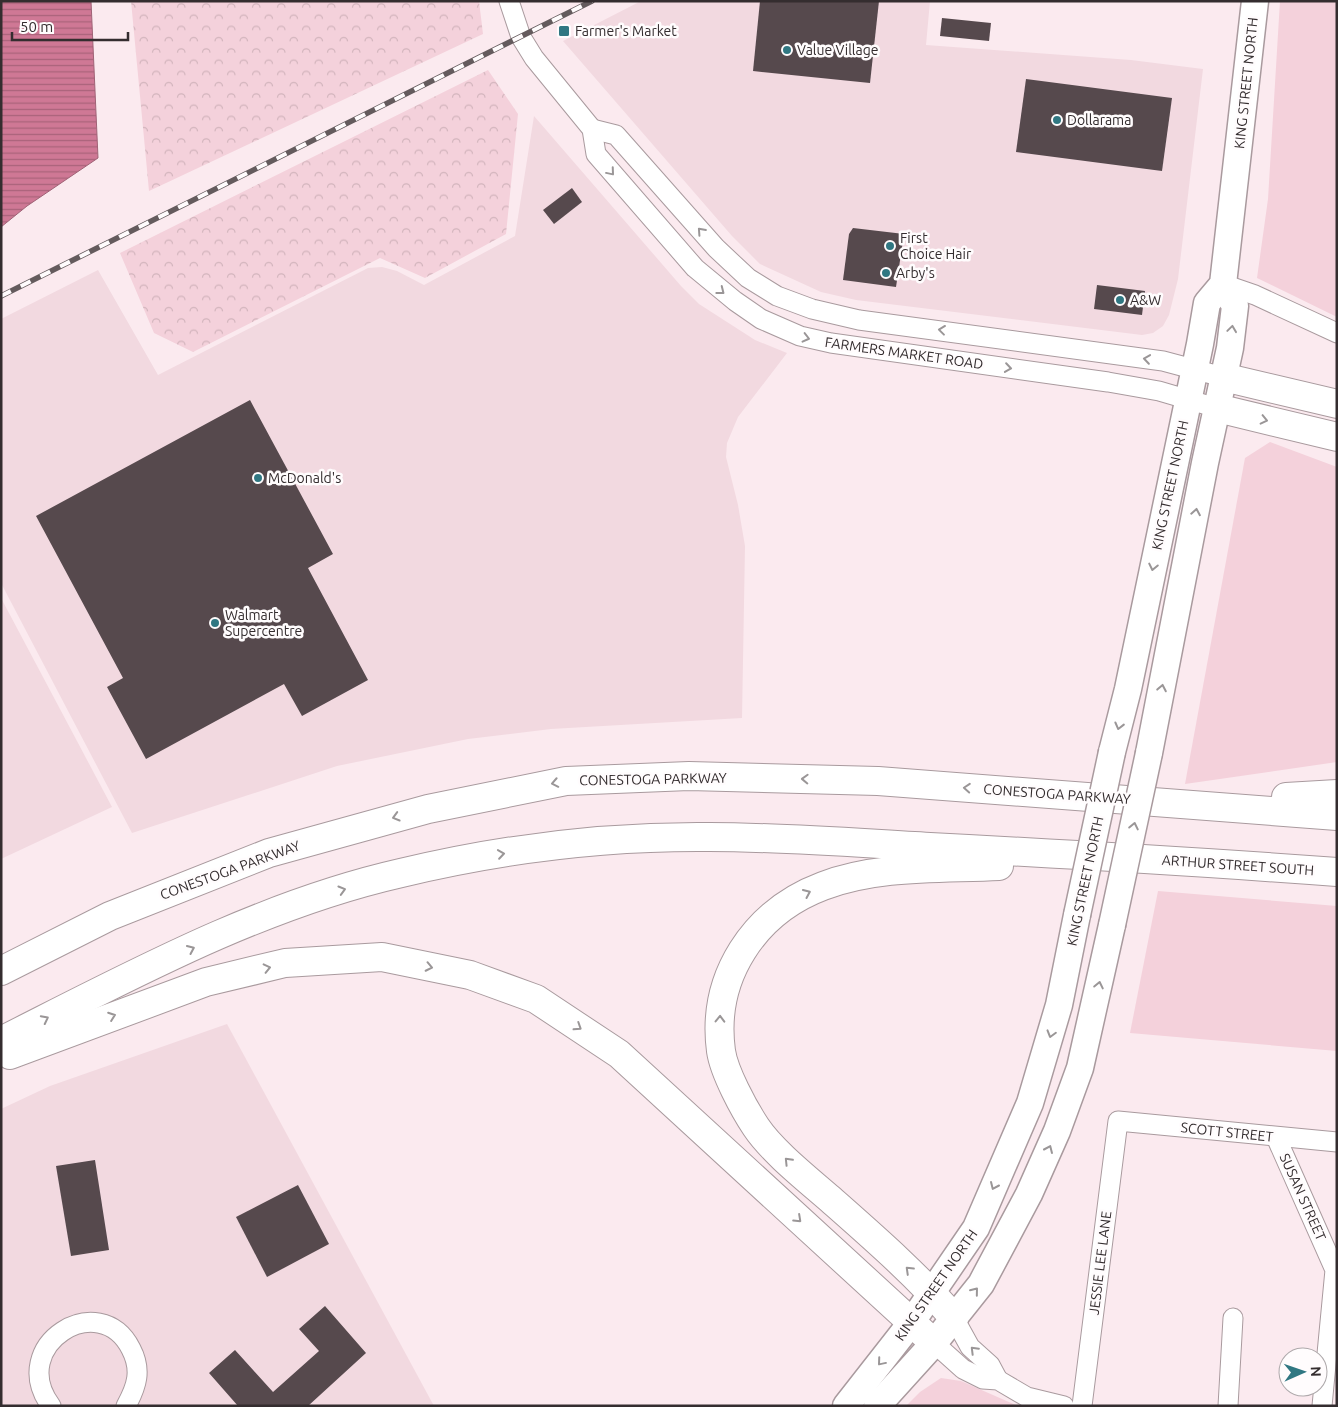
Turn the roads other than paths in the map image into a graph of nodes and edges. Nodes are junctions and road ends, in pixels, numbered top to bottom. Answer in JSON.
{"nodes":[{"id":1,"x":509,"y":1,"type":"edge"},
{"id":2,"x":1255,"y":1,"type":"edge"},
{"id":3,"x":592,"y":129,"type":"junction"},
{"id":4,"x":1223,"y":284,"type":"junction"},
{"id":5,"x":1337,"y":333,"type":"edge"},
{"id":6,"x":1195,"y":370,"type":"junction"},
{"id":7,"x":1223,"y":377,"type":"junction"},
{"id":8,"x":1188,"y":400,"type":"junction"},
{"id":9,"x":1337,"y":404,"type":"edge"},
{"id":10,"x":1217,"y":408,"type":"junction"},
{"id":11,"x":1337,"y":438,"type":"edge"},
{"id":12,"x":1337,"y":794,"type":"edge"},
{"id":13,"x":1173,"y":803,"type":"junction"},
{"id":14,"x":1337,"y":816,"type":"edge"},
{"id":15,"x":1140,"y":858,"type":"junction"},
{"id":16,"x":1337,"y":872,"type":"edge"},
{"id":17,"x":1,"y":971,"type":"edge"},
{"id":18,"x":1,"y":1041,"type":"edge"},
{"id":19,"x":1,"y":1059,"type":"edge"},
{"id":20,"x":1118,"y":1121,"type":"joint"},
{"id":21,"x":1276,"y":1137,"type":"junction"},
{"id":22,"x":1337,"y":1142,"type":"edge"},
{"id":23,"x":1336,"y":1270,"type":"edge"},
{"id":24,"x":932,"y":1292,"type":"junction"},
{"id":25,"x":954,"y":1318,"type":"junction"},
{"id":26,"x":1233,"y":1318,"type":"dead end"},
{"id":27,"x":911,"y":1323,"type":"junction"},
{"id":28,"x":934,"y":1343,"type":"junction"},
{"id":29,"x":998,"y":1380,"type":"junction"},
{"id":30,"x":51,"y":1406,"type":"edge"},
{"id":31,"x":126,"y":1406,"type":"edge"},
{"id":32,"x":846,"y":1406,"type":"edge"},
{"id":33,"x":878,"y":1406,"type":"edge"},
{"id":34,"x":1064,"y":1406,"type":"edge"},
{"id":35,"x":1082,"y":1406,"type":"edge"},
{"id":36,"x":1228,"y":1406,"type":"edge"},
{"id":37,"x":1322,"y":1406,"type":"edge"}],
"edges":[{"from":1,"to":3,"type":"street"},
{"from":2,"to":4,"type":"main road","name":"KING STREET NORTH"},
{"from":6,"to":3,"type":"street","name":"FARMERS MARKET ROAD","one_way":true},
{"from":3,"to":8,"type":"street","name":"FARMERS MARKET ROAD","one_way":true},
{"from":4,"to":5,"type":"street"},
{"from":4,"to":6,"type":"main road","name":"KING STREET NORTH"},
{"from":7,"to":4,"type":"main road","one_way":true},
{"from":6,"to":7,"type":"street","name":"FARMERS MARKET ROAD"},
{"from":6,"to":8,"type":"main road","name":"KING STREET NORTH"},
{"from":7,"to":9,"type":"highway"},
{"from":7,"to":10,"type":"main road"},
{"from":8,"to":10,"type":"street","name":"FARMERS MARKET ROAD"},
{"from":8,"to":24,"type":"main road","name":"KING STREET NORTH","one_way":true,"bridge":true},
{"from":10,"to":11,"type":"highway","one_way":true},
{"from":25,"to":10,"type":"main road","one_way":true,"bridge":true},
{"from":12,"to":13,"type":"highway"},
{"from":13,"to":14,"type":"highway","name":"CONESTOGA PARKWAY"},
{"from":13,"to":17,"type":"highway","name":"CONESTOGA PARKWAY","one_way":true},
{"from":15,"to":16,"type":"highway","name":"ARTHUR STREET SOUTH"},
{"from":18,"to":15,"type":"highway","one_way":true},
{"from":24,"to":15,"type":"highway","one_way":true},
{"from":19,"to":27,"type":"highway","one_way":true},
{"from":20,"to":21,"type":"street","name":"SCOTT STREET"},
{"from":20,"to":35,"type":"street","name":"JESSIE LEE LANE"},
{"from":21,"to":22,"type":"street","name":"SCOTT STREET"},
{"from":21,"to":23,"type":"street","name":"SUSAN STREET"},
{"from":23,"to":37,"type":"street","name":"SUSAN STREET"},
{"from":24,"to":25,"type":"highway"},
{"from":24,"to":27,"type":"main road","name":"KING STREET NORTH"},
{"from":25,"to":28,"type":"main road"},
{"from":29,"to":25,"type":"street","one_way":true},
{"from":26,"to":36,"type":"street"},
{"from":27,"to":28,"type":"highway"},
{"from":27,"to":32,"type":"main road","name":"KING STREET NORTH","one_way":true},
{"from":28,"to":29,"type":"street"},
{"from":28,"to":33,"type":"main road"},
{"from":29,"to":34,"type":"street"},
{"from":30,"to":31,"type":"street"}]}
